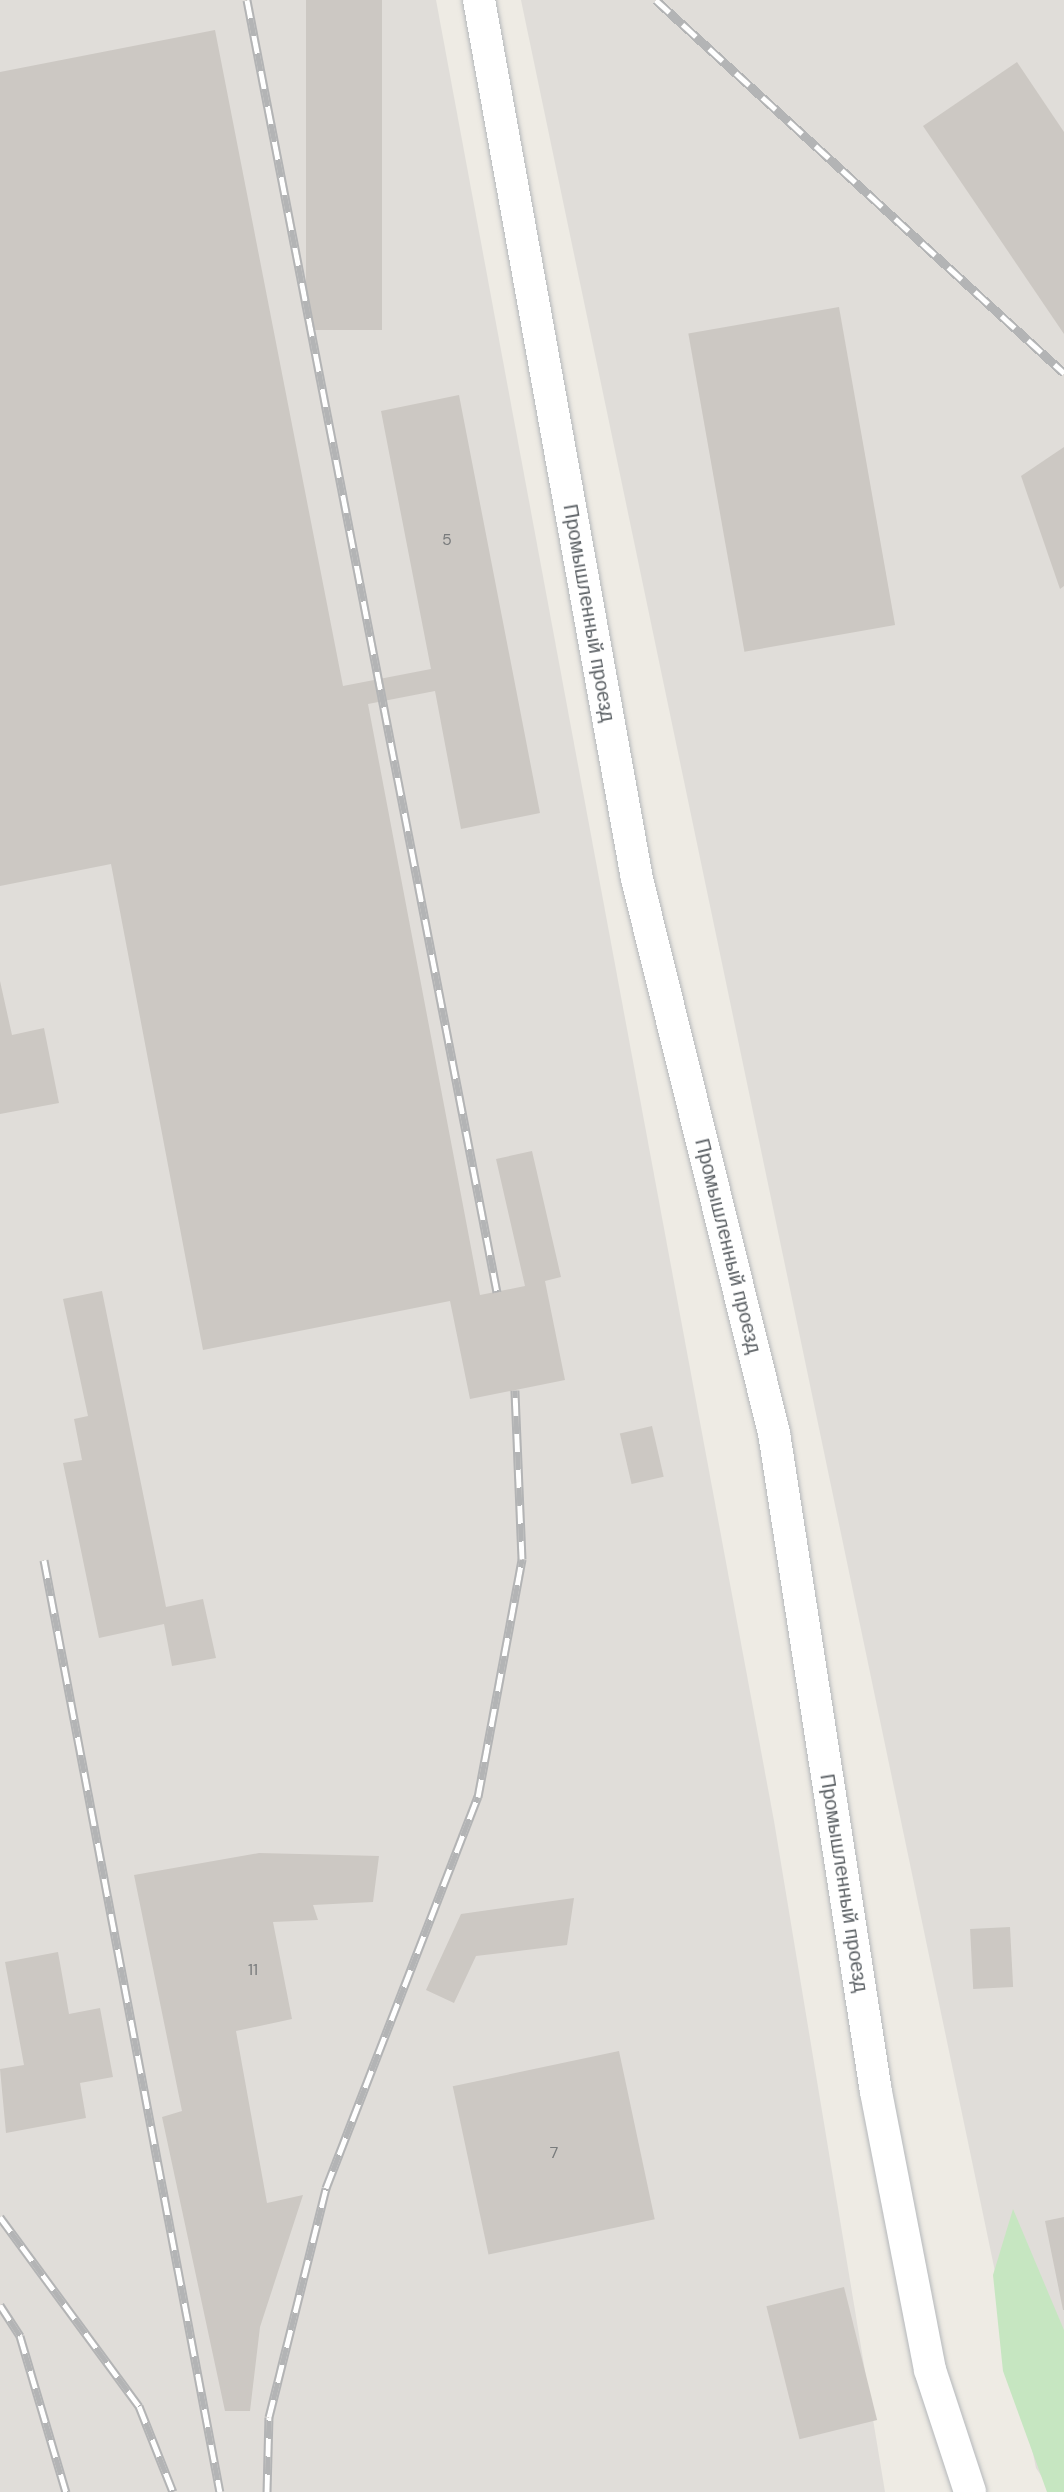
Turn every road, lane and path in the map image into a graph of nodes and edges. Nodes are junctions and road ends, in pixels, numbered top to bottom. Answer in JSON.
{"nodes":[{"id":1,"x":479,"y":0,"type":"edge"},
{"id":2,"x":970,"y":2492,"type":"edge"}],
"edges":[{"from":1,"to":2,"type":"street","name":"Промышленный проезд"}]}
